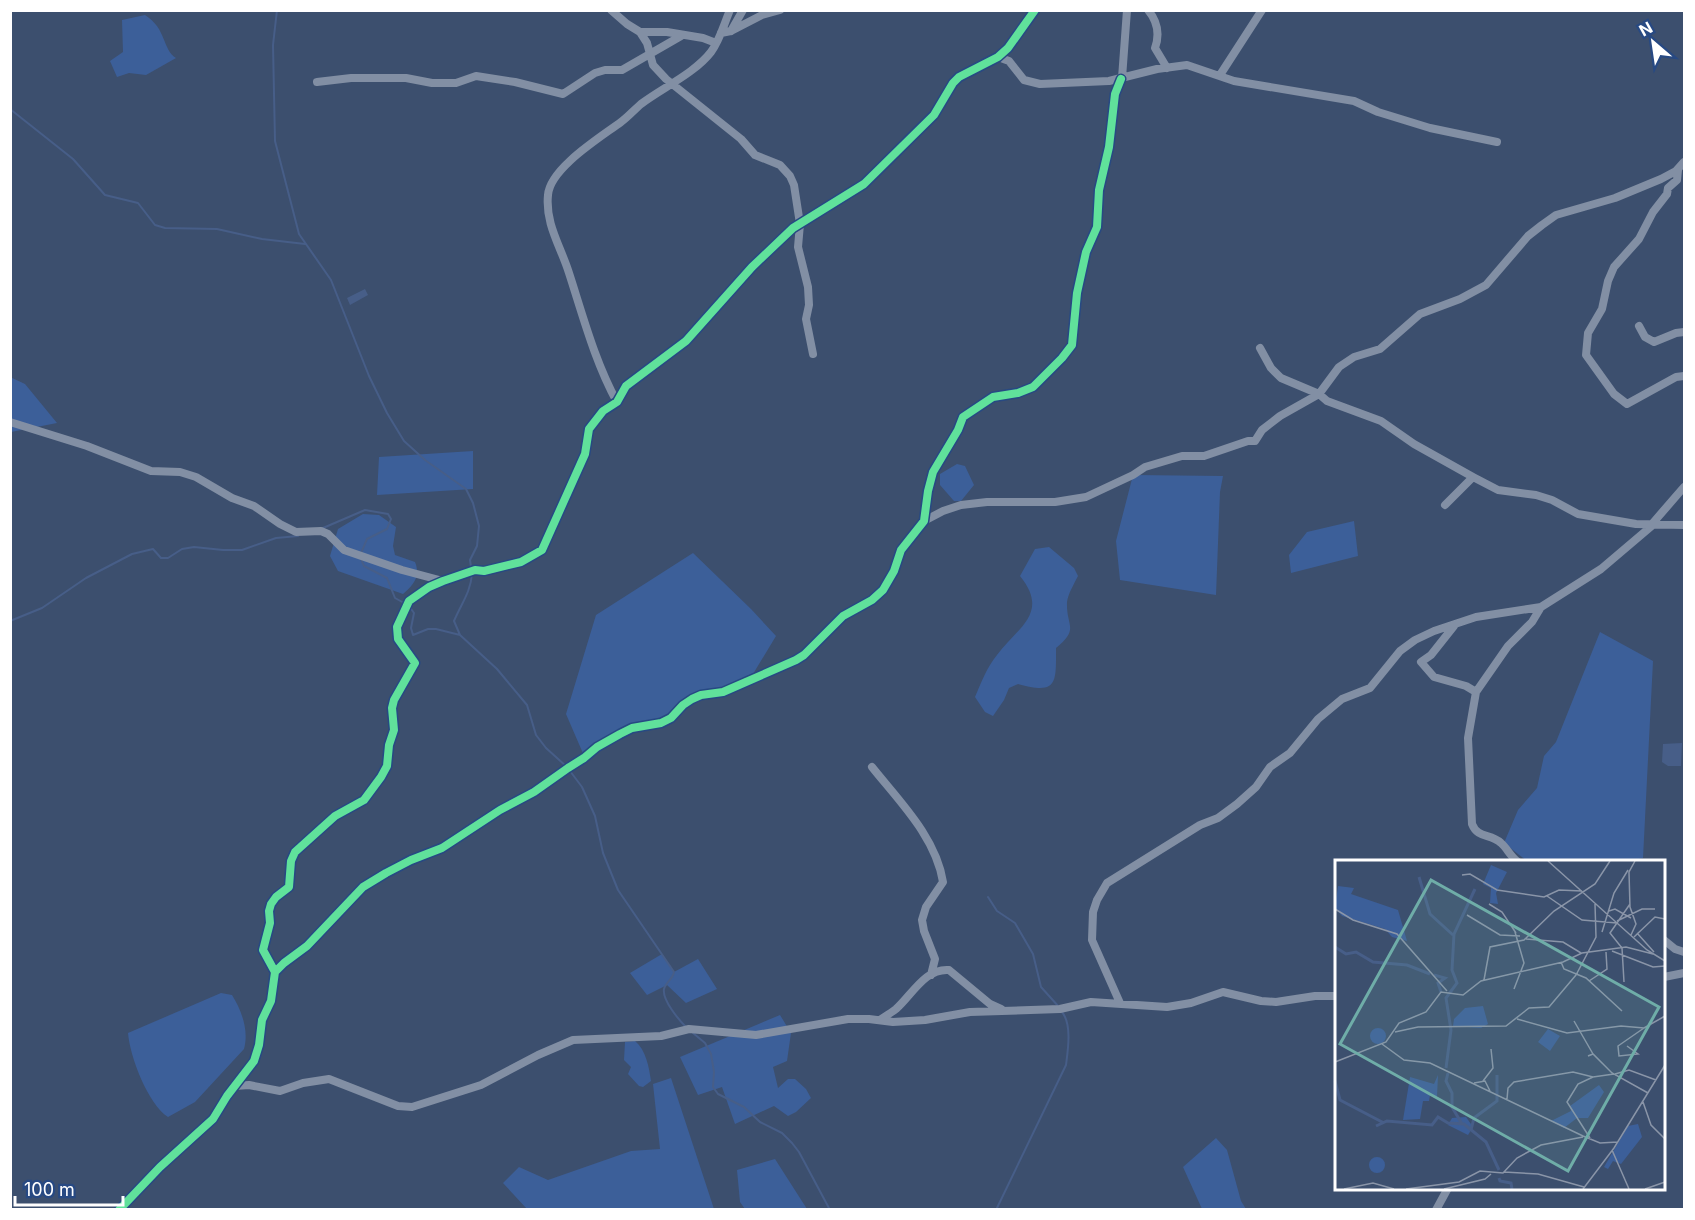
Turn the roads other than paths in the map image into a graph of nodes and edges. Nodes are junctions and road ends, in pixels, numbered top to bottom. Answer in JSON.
{"nodes":[{"id":1,"x":611,"y":10,"type":"edge"},
{"id":2,"x":730,"y":10,"type":"edge"},
{"id":3,"x":743,"y":10,"type":"edge"},
{"id":4,"x":780,"y":10,"type":"edge"},
{"id":5,"x":1035,"y":10,"type":"edge"},
{"id":6,"x":1127,"y":10,"type":"edge"},
{"id":7,"x":1148,"y":10,"type":"edge"},
{"id":8,"x":1263,"y":10,"type":"edge"},
{"id":9,"x":759,"y":13,"type":"edge"},
{"id":10,"x":731,"y":31,"type":"junction"},
{"id":11,"x":640,"y":32,"type":"junction"},
{"id":12,"x":721,"y":33,"type":"junction"},
{"id":13,"x":681,"y":36,"type":"junction"},
{"id":14,"x":716,"y":43,"type":"junction"},
{"id":15,"x":649,"y":55,"type":"junction"},
{"id":16,"x":998,"y":57,"type":"junction"},
{"id":17,"x":1167,"y":68,"type":"junction"},
{"id":18,"x":1220,"y":75,"type":"junction"},
{"id":19,"x":1122,"y":78,"type":"junction"},
{"id":20,"x":317,"y":82,"type":"dead end"},
{"id":21,"x":673,"y":83,"type":"junction"},
{"id":22,"x":1497,"y":142,"type":"dead end"},
{"id":23,"x":1684,"y":162,"type":"edge"},
{"id":24,"x":1678,"y":170,"type":"junction"},
{"id":25,"x":800,"y":224,"type":"junction"},
{"id":26,"x":1639,"y":326,"type":"dead end"},
{"id":27,"x":1684,"y":332,"type":"edge"},
{"id":28,"x":1260,"y":348,"type":"dead end"},
{"id":29,"x":813,"y":354,"type":"dead end"},
{"id":30,"x":1684,"y":376,"type":"edge"},
{"id":31,"x":1320,"y":394,"type":"junction"},
{"id":32,"x":617,"y":402,"type":"junction"},
{"id":33,"x":10,"y":422,"type":"edge"},
{"id":34,"x":1473,"y":477,"type":"junction"},
{"id":35,"x":1684,"y":487,"type":"edge"},
{"id":36,"x":1445,"y":506,"type":"dead end"},
{"id":37,"x":924,"y":521,"type":"junction"},
{"id":38,"x":1653,"y":524,"type":"junction"},
{"id":39,"x":1684,"y":525,"type":"edge"},
{"id":40,"x":443,"y":581,"type":"junction"},
{"id":41,"x":1541,"y":607,"type":"junction"},
{"id":42,"x":1455,"y":624,"type":"junction"},
{"id":43,"x":1476,"y":692,"type":"junction"},
{"id":44,"x":872,"y":767,"type":"dead end"},
{"id":45,"x":1517,"y":860,"type":"edge"},
{"id":46,"x":1665,"y":941,"type":"edge"},
{"id":47,"x":1684,"y":952,"type":"edge"},
{"id":48,"x":274,"y":972,"type":"junction"},
{"id":49,"x":1684,"y":973,"type":"edge"},
{"id":50,"x":931,"y":975,"type":"junction"},
{"id":51,"x":1674,"y":976,"type":"junction"},
{"id":52,"x":1665,"y":977,"type":"edge"},
{"id":53,"x":1665,"y":984,"type":"edge"},
{"id":54,"x":1335,"y":996,"type":"edge"},
{"id":55,"x":1120,"y":1003,"type":"junction"},
{"id":56,"x":1006,"y":1012,"type":"junction"},
{"id":57,"x":880,"y":1020,"type":"junction"},
{"id":58,"x":235,"y":1086,"type":"junction"},
{"id":59,"x":1447,"y":1190,"type":"edge"},
{"id":60,"x":119,"y":1209,"type":"edge"},
{"id":61,"x":1436,"y":1209,"type":"edge"}],
"edges":[{"from":1,"to":11,"type":"street"},
{"from":2,"to":12,"type":"street"},
{"from":3,"to":10,"type":"street"},
{"from":4,"to":9,"type":"street"},
{"from":5,"to":16,"type":"street"},
{"from":6,"to":19,"type":"street"},
{"from":7,"to":17,"type":"street"},
{"from":8,"to":18,"type":"street"},
{"from":9,"to":10,"type":"street"},
{"from":10,"to":12,"type":"street"},
{"from":11,"to":13,"type":"street"},
{"from":11,"to":15,"type":"street"},
{"from":12,"to":14,"type":"street"},
{"from":13,"to":14,"type":"street"},
{"from":13,"to":15,"type":"street"},
{"from":14,"to":21,"type":"street"},
{"from":15,"to":20,"type":"street"},
{"from":15,"to":21,"type":"street"},
{"from":16,"to":19,"type":"street"},
{"from":16,"to":25,"type":"street"},
{"from":17,"to":18,"type":"street"},
{"from":17,"to":19,"type":"street"},
{"from":18,"to":22,"type":"street"},
{"from":19,"to":37,"type":"street"},
{"from":21,"to":25,"type":"street"},
{"from":21,"to":32,"type":"street"},
{"from":23,"to":24,"type":"street"},
{"from":24,"to":30,"type":"street"},
{"from":24,"to":31,"type":"street"},
{"from":25,"to":29,"type":"street"},
{"from":25,"to":32,"type":"street"},
{"from":26,"to":27,"type":"street"},
{"from":28,"to":31,"type":"street"},
{"from":31,"to":34,"type":"street"},
{"from":31,"to":37,"type":"street"},
{"from":32,"to":40,"type":"street"},
{"from":33,"to":40,"type":"street"},
{"from":34,"to":36,"type":"street"},
{"from":34,"to":38,"type":"street"},
{"from":35,"to":38,"type":"street"},
{"from":37,"to":48,"type":"street"},
{"from":38,"to":39,"type":"street"},
{"from":38,"to":41,"type":"street"},
{"from":40,"to":48,"type":"street"},
{"from":41,"to":42,"type":"street"},
{"from":41,"to":43,"type":"street"},
{"from":42,"to":43,"type":"street"},
{"from":42,"to":55,"type":"street"},
{"from":43,"to":45,"type":"street"},
{"from":44,"to":50,"type":"street"},
{"from":46,"to":47,"type":"street"},
{"from":48,"to":58,"type":"street"},
{"from":49,"to":51,"type":"street"},
{"from":50,"to":56,"type":"street"},
{"from":50,"to":57,"type":"street"},
{"from":51,"to":52,"type":"street"},
{"from":51,"to":53,"type":"street"},
{"from":54,"to":55,"type":"street"},
{"from":55,"to":56,"type":"street"},
{"from":56,"to":57,"type":"street"},
{"from":57,"to":58,"type":"street"},
{"from":58,"to":60,"type":"street"},
{"from":59,"to":61,"type":"street"}]}
